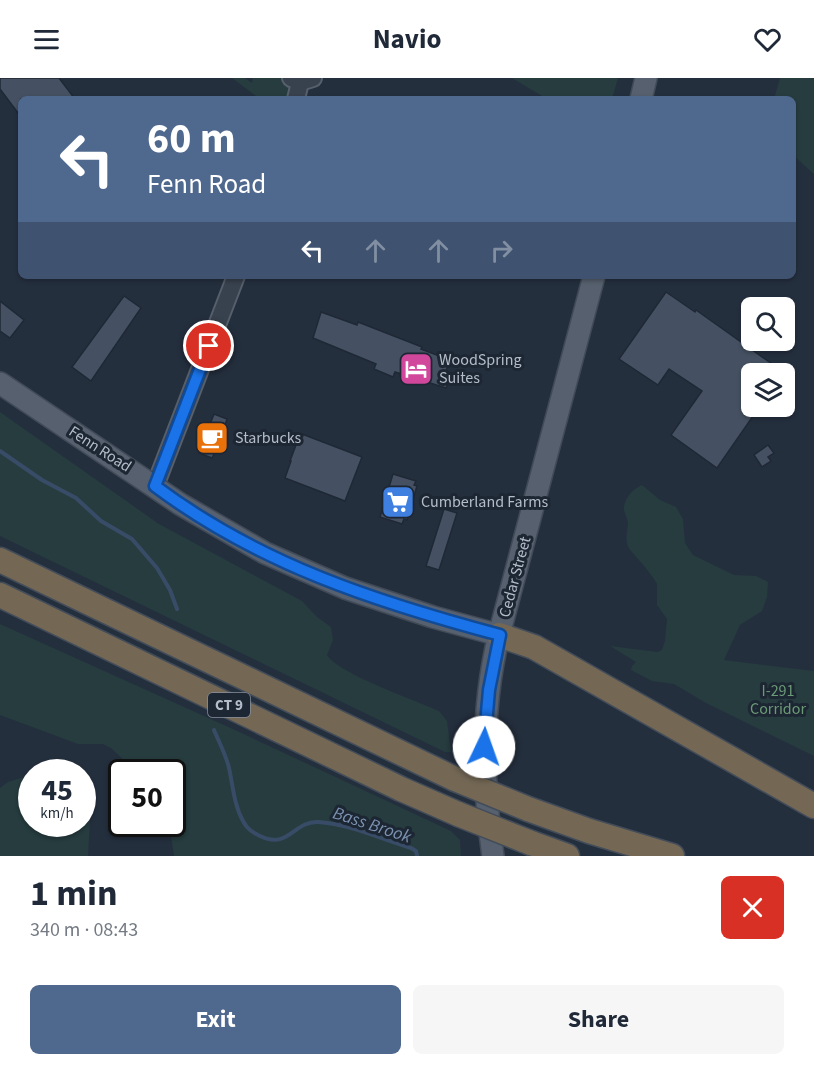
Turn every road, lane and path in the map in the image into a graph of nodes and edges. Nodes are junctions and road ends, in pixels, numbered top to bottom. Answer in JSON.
{"nodes":[{"id":1,"x":646,"y":78,"type":"edge"},
{"id":2,"x":302,"y":79,"type":"edge"},
{"id":3,"x":297,"y":96,"type":"edge"},
{"id":4,"x":641,"y":96,"type":"edge"},
{"id":5,"x":235,"y":279,"type":"edge"},
{"id":6,"x":593,"y":279,"type":"edge"},
{"id":7,"x":0,"y":383,"type":"edge"},
{"id":8,"x":155,"y":486,"type":"junction"},
{"id":9,"x":0,"y":560,"type":"edge"},
{"id":10,"x":0,"y":595,"type":"edge"},
{"id":11,"x":500,"y":635,"type":"junction"},
{"id":12,"x":814,"y":806,"type":"edge"},
{"id":13,"x":493,"y":853,"type":"edge"},
{"id":14,"x":567,"y":856,"type":"edge"},
{"id":15,"x":672,"y":856,"type":"edge"}],
"edges":[{"from":1,"to":4,"type":"main road"},
{"from":2,"to":3,"type":"street"},
{"from":5,"to":8,"type":"street"},
{"from":6,"to":11,"type":"main road","name":"Cedar Street"},
{"from":7,"to":8,"type":"main road","name":"Fenn Road"},
{"from":8,"to":11,"type":"main road","name":"Fenn Road"},
{"from":9,"to":15,"type":"highway","number":"CT 9","bridge":true},
{"from":10,"to":14,"type":"highway","number":"CT 9","bridge":true},
{"from":11,"to":12,"type":"highway"},
{"from":11,"to":13,"type":"main road","name":"Cedar Street"}]}
